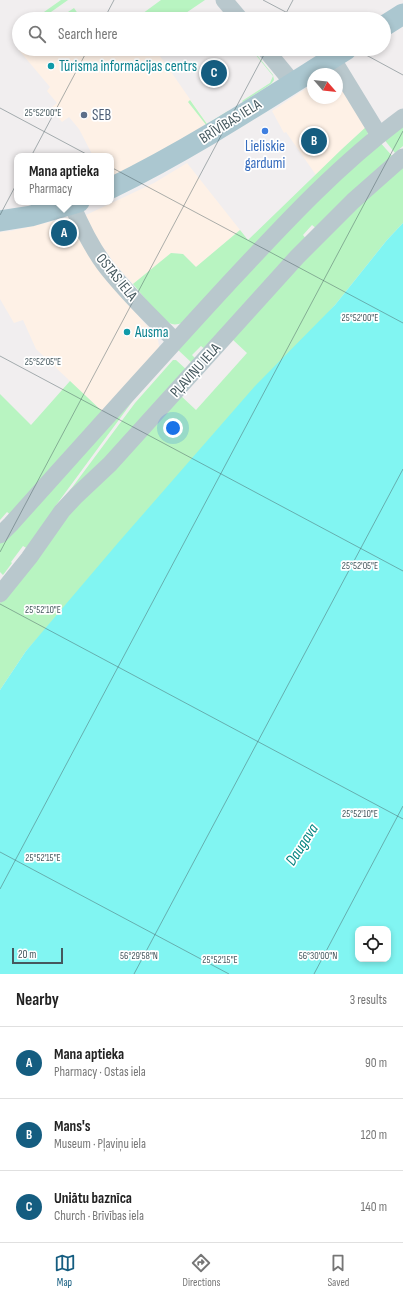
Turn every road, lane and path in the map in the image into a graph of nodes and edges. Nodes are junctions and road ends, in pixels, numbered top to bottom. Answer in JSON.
{"nodes":[{"id":1,"x":224,"y":0,"type":"edge"},
{"id":2,"x":234,"y":12,"type":"edge"},
{"id":3,"x":403,"y":14,"type":"edge"},
{"id":4,"x":391,"y":22,"type":"edge"},
{"id":5,"x":271,"y":56,"type":"edge"},
{"id":6,"x":337,"y":56,"type":"edge"},
{"id":7,"x":341,"y":56,"type":"edge"},
{"id":8,"x":293,"y":83,"type":"junction"},
{"id":9,"x":403,"y":117,"type":"edge"},
{"id":10,"x":379,"y":135,"type":"junction"},
{"id":11,"x":403,"y":158,"type":"edge"},
{"id":12,"x":114,"y":187,"type":"edge"},
{"id":13,"x":68,"y":205,"type":"edge"},
{"id":14,"x":76,"y":205,"type":"edge"},
{"id":15,"x":0,"y":221,"type":"edge"},
{"id":16,"x":175,"y":341,"type":"junction"},
{"id":17,"x":0,"y":535,"type":"edge"},
{"id":18,"x":0,"y":594,"type":"edge"}],
"edges":[{"from":1,"to":2,"type":"street"},
{"from":3,"to":4,"type":"main road"},
{"from":5,"to":8,"type":"street"},
{"from":6,"to":8,"type":"main road","name":"BRĪVĪBAS IELA"},
{"from":7,"to":10,"type":"street"},
{"from":8,"to":12,"type":"main road","name":"BRĪVĪBAS IELA"},
{"from":9,"to":10,"type":"street"},
{"from":10,"to":16,"type":"street"},
{"from":11,"to":18,"type":"street","name":"PĻAVIŅU IELA"},
{"from":13,"to":15,"type":"main road"},
{"from":14,"to":16,"type":"street","name":"OSTAS IELA"},
{"from":16,"to":17,"type":"street"}]}
